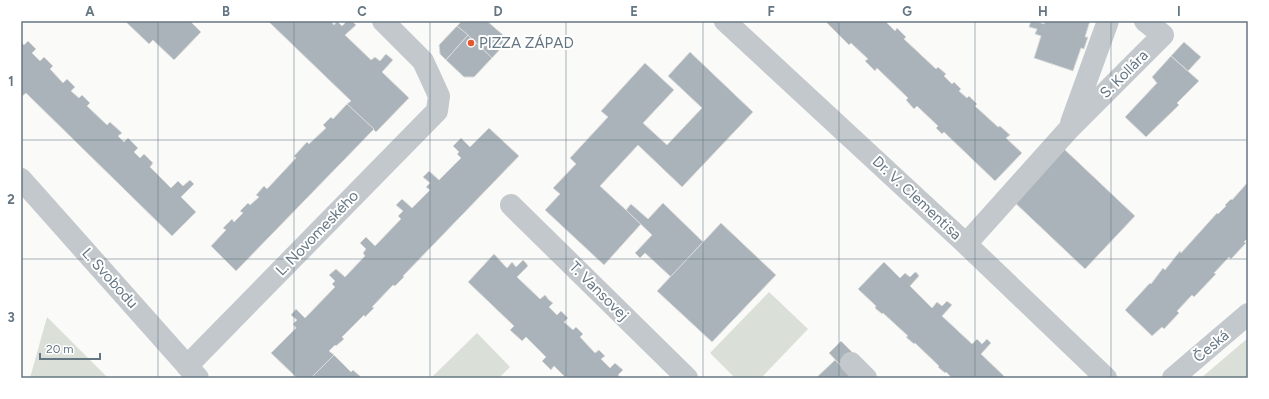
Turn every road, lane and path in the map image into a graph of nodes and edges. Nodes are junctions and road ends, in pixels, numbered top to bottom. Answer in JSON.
{"nodes":[{"id":1,"x":383,"y":21,"type":"edge"},
{"id":2,"x":725,"y":21,"type":"edge"},
{"id":3,"x":1108,"y":21,"type":"edge"},
{"id":4,"x":1145,"y":21,"type":"edge"},
{"id":5,"x":1069,"y":129,"type":"junction"},
{"id":6,"x":21,"y":179,"type":"edge"},
{"id":7,"x":511,"y":205,"type":"dead end"},
{"id":8,"x":966,"y":244,"type":"junction"},
{"id":9,"x":1248,"y":314,"type":"edge"},
{"id":10,"x":851,"y":362,"type":"dead end"},
{"id":11,"x":193,"y":372,"type":"edge"},
{"id":12,"x":687,"y":378,"type":"edge"},
{"id":13,"x":866,"y":378,"type":"edge"},
{"id":14,"x":1106,"y":378,"type":"edge"},
{"id":15,"x":1173,"y":378,"type":"edge"}],
"edges":[{"from":1,"to":11,"type":"street","name":"L. Novomeského"},
{"from":2,"to":8,"type":"street","name":"Dr. V. Clementisa"},
{"from":3,"to":5,"type":"street","name":"S. Kollára"},
{"from":4,"to":5,"type":"street","name":"S. Kollára"},
{"from":5,"to":8,"type":"street","name":"S. Kollára"},
{"from":6,"to":11,"type":"street","name":"L. Svobodu"},
{"from":7,"to":12,"type":"street","name":"T. Vansovej"},
{"from":8,"to":14,"type":"street","name":"Dr. V. Clementisa"},
{"from":9,"to":15,"type":"street","name":"Česká"},
{"from":10,"to":13,"type":"street"}]}
